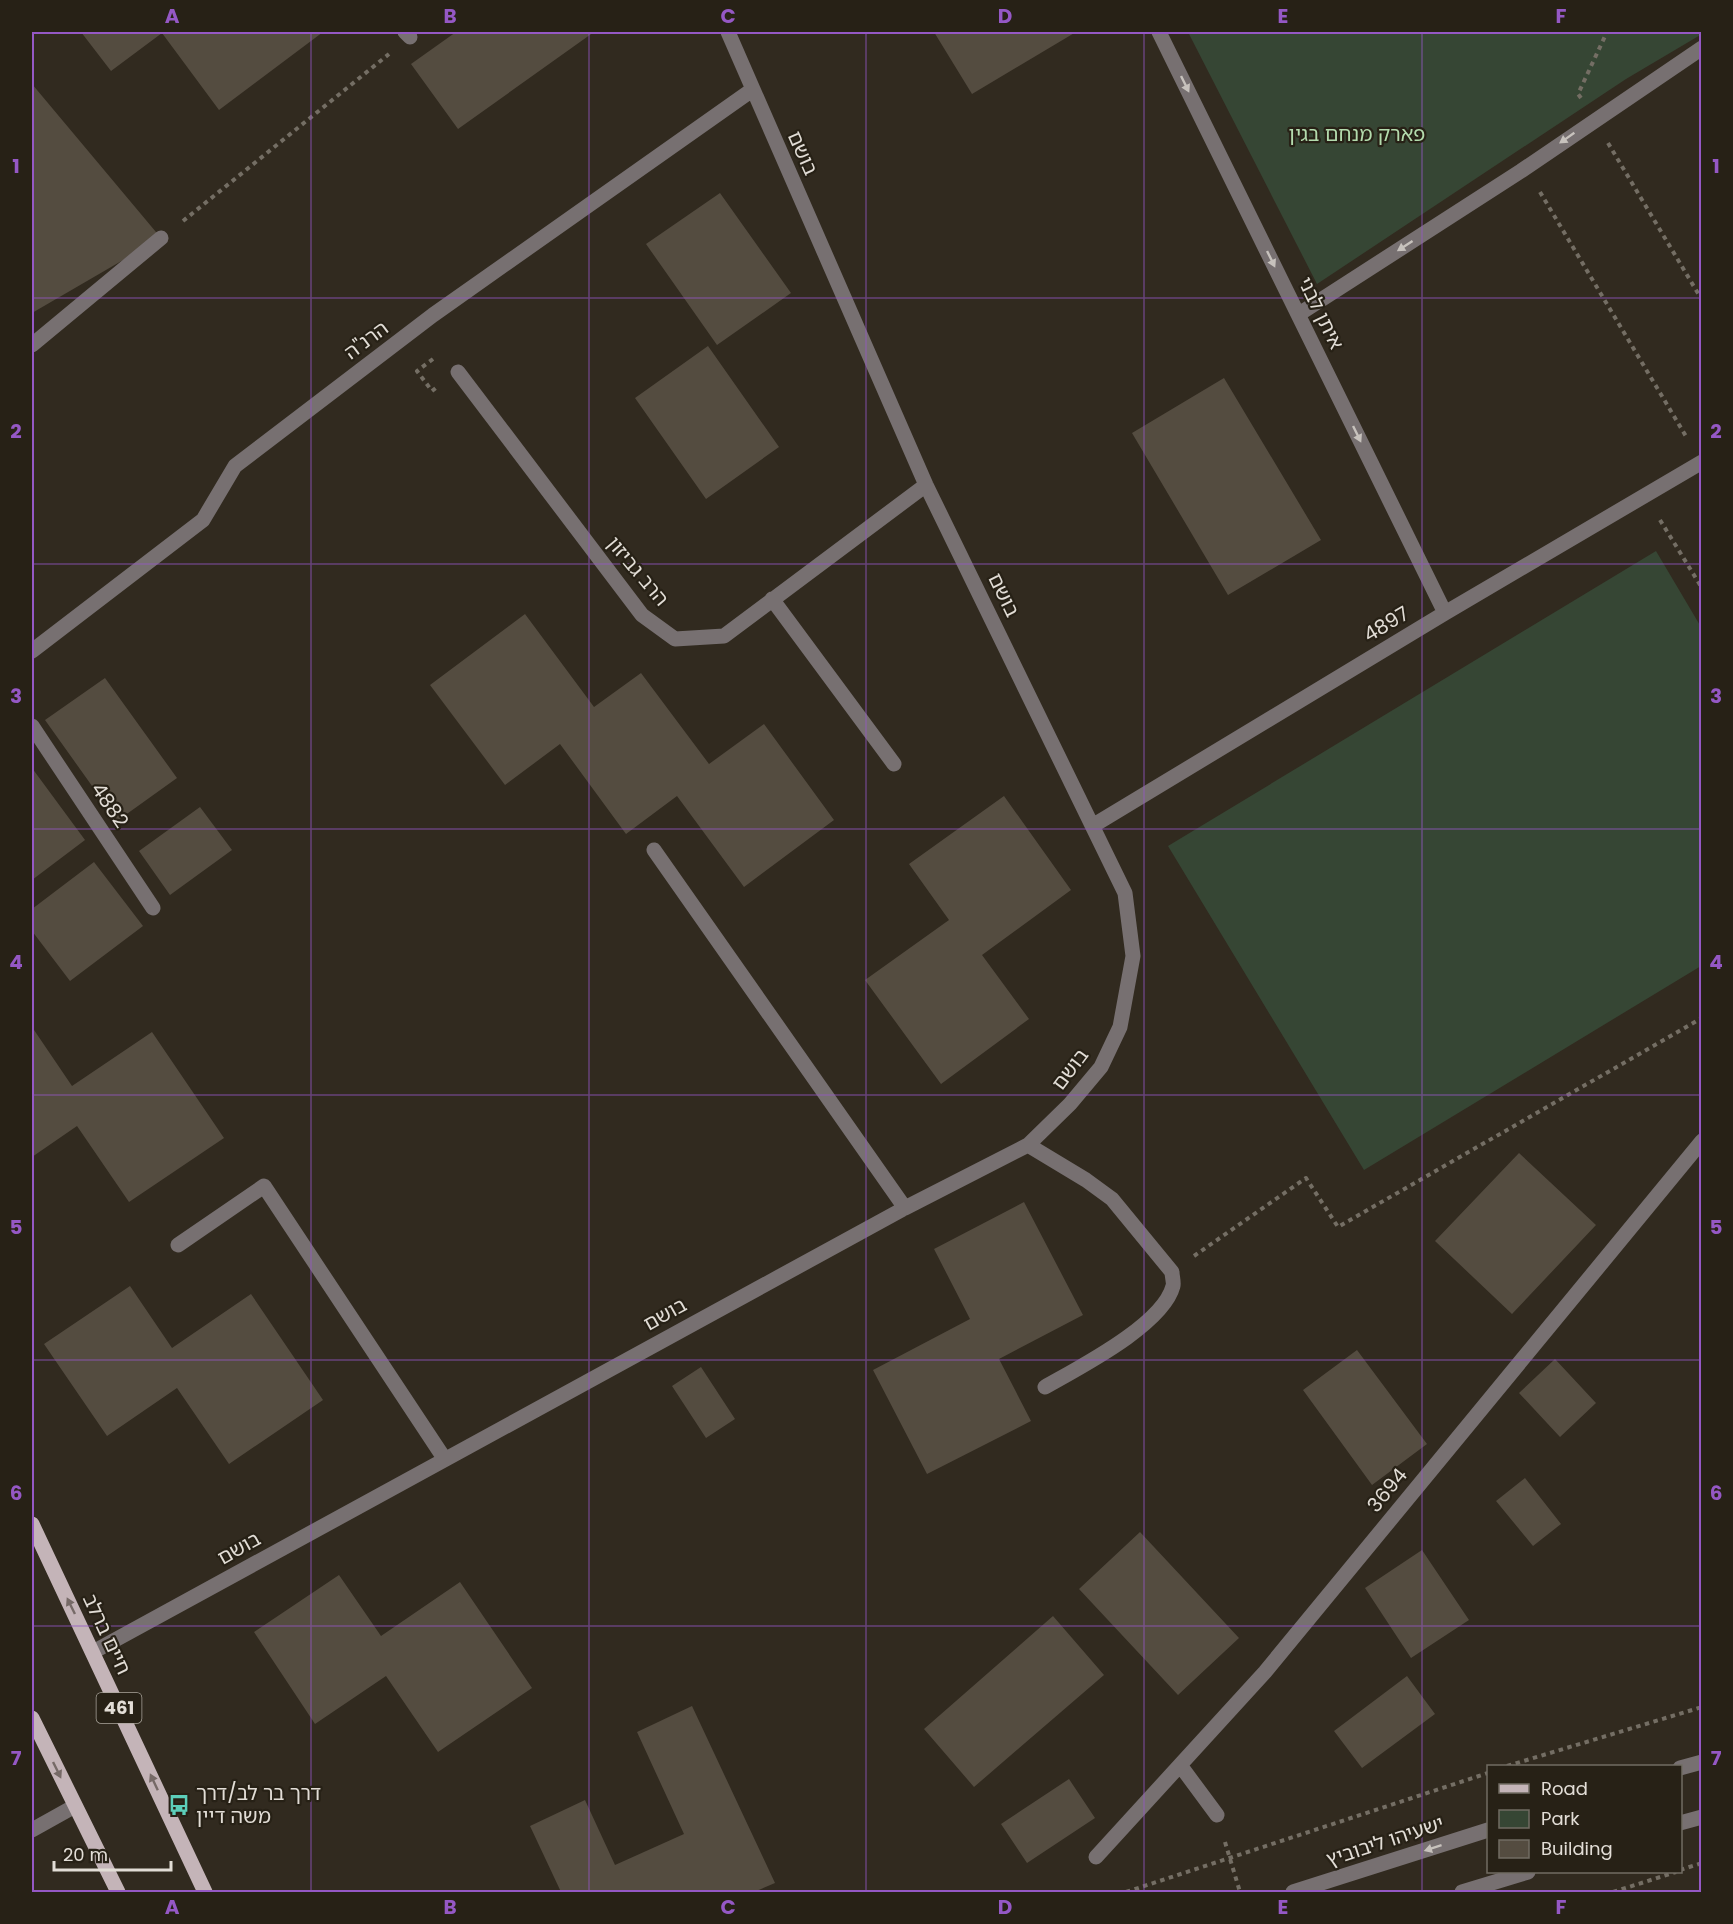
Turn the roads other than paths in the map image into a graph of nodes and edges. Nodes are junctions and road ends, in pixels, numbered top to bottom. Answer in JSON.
{"nodes":[{"id":1,"x":728,"y":32,"type":"edge"},
{"id":2,"x":1159,"y":32,"type":"edge"},
{"id":3,"x":1701,"y":48,"type":"edge"},
{"id":4,"x":752,"y":90,"type":"junction"},
{"id":5,"x":161,"y":238,"type":"road end"},
{"id":6,"x":1299,"y":314,"type":"junction"},
{"id":7,"x":32,"y":345,"type":"edge"},
{"id":8,"x":458,"y":372,"type":"dead end"},
{"id":9,"x":1701,"y":462,"type":"edge"},
{"id":10,"x":926,"y":485,"type":"junction"},
{"id":11,"x":772,"y":599,"type":"junction"},
{"id":12,"x":1445,"y":612,"type":"junction"},
{"id":13,"x":32,"y":651,"type":"edge"},
{"id":14,"x":32,"y":726,"type":"edge"},
{"id":15,"x":894,"y":764,"type":"dead end"},
{"id":16,"x":1094,"y":825,"type":"junction"},
{"id":17,"x":654,"y":850,"type":"dead end"},
{"id":18,"x":153,"y":908,"type":"dead end"},
{"id":19,"x":1701,"y":1141,"type":"edge"},
{"id":20,"x":1028,"y":1145,"type":"junction"},
{"id":21,"x":905,"y":1208,"type":"junction"},
{"id":22,"x":178,"y":1245,"type":"dead end"},
{"id":23,"x":1045,"y":1387,"type":"dead end"},
{"id":24,"x":444,"y":1458,"type":"junction"},
{"id":25,"x":32,"y":1524,"type":"edge"},
{"id":26,"x":93,"y":1652,"type":"junction"},
{"id":27,"x":32,"y":1718,"type":"edge"},
{"id":28,"x":1701,"y":1761,"type":"edge"},
{"id":29,"x":1180,"y":1765,"type":"junction"},
{"id":30,"x":1682,"y":1767,"type":"edge"},
{"id":31,"x":75,"y":1806,"type":"junction"},
{"id":32,"x":1217,"y":1815,"type":"dead end"},
{"id":33,"x":1701,"y":1816,"type":"edge"},
{"id":34,"x":1682,"y":1822,"type":"edge"},
{"id":35,"x":32,"y":1830,"type":"edge"},
{"id":36,"x":1487,"y":1830,"type":"edge"},
{"id":37,"x":1096,"y":1857,"type":"dead end"},
{"id":38,"x":1525,"y":1873,"type":"edge"},
{"id":39,"x":118,"y":1893,"type":"edge"},
{"id":40,"x":205,"y":1893,"type":"edge"},
{"id":41,"x":1293,"y":1893,"type":"edge"},
{"id":42,"x":1462,"y":1893,"type":"edge"}],
"edges":[{"from":1,"to":4,"type":"street","name":"בושם"},
{"from":2,"to":6,"type":"street","name":"איתן לבני","one_way":true},
{"from":3,"to":6,"type":"street","one_way":true},
{"from":4,"to":10,"type":"street","name":"בושם"},
{"from":4,"to":13,"type":"street","name":"הרנ\"ה"},
{"from":5,"to":7,"type":"street"},
{"from":6,"to":12,"type":"street","name":"איתן לבני","one_way":true},
{"from":8,"to":11,"type":"street","name":"הרב גביזון"},
{"from":9,"to":12,"type":"street","name":"4897"},
{"from":10,"to":11,"type":"street","name":"הרב גביזון"},
{"from":10,"to":16,"type":"street","name":"בושם"},
{"from":11,"to":15,"type":"street"},
{"from":12,"to":16,"type":"street","name":"4897"},
{"from":14,"to":18,"type":"street","name":"4882"},
{"from":16,"to":20,"type":"street","name":"בושם"},
{"from":17,"to":21,"type":"street"},
{"from":19,"to":29,"type":"street","name":"3694"},
{"from":20,"to":21,"type":"street","name":"בושם"},
{"from":20,"to":23,"type":"street"},
{"from":21,"to":24,"type":"street","name":"בושם"},
{"from":22,"to":24,"type":"street"},
{"from":24,"to":26,"type":"street","name":"בושם"},
{"from":26,"to":25,"type":"main road","name":"חיים ברלב","number":"461","one_way":true},
{"from":40,"to":26,"type":"main road","name":"חיים ברלב","number":"461","one_way":true},
{"from":27,"to":31,"type":"main road","one_way":true},
{"from":28,"to":30,"type":"street"},
{"from":29,"to":32,"type":"street"},
{"from":29,"to":37,"type":"street","name":"3694"},
{"from":31,"to":35,"type":"street"},
{"from":31,"to":39,"type":"main road"},
{"from":33,"to":34,"type":"street"},
{"from":36,"to":41,"type":"street","name":"ישעיהו ליבוביץ","one_way":true},
{"from":38,"to":42,"type":"street"}]}
